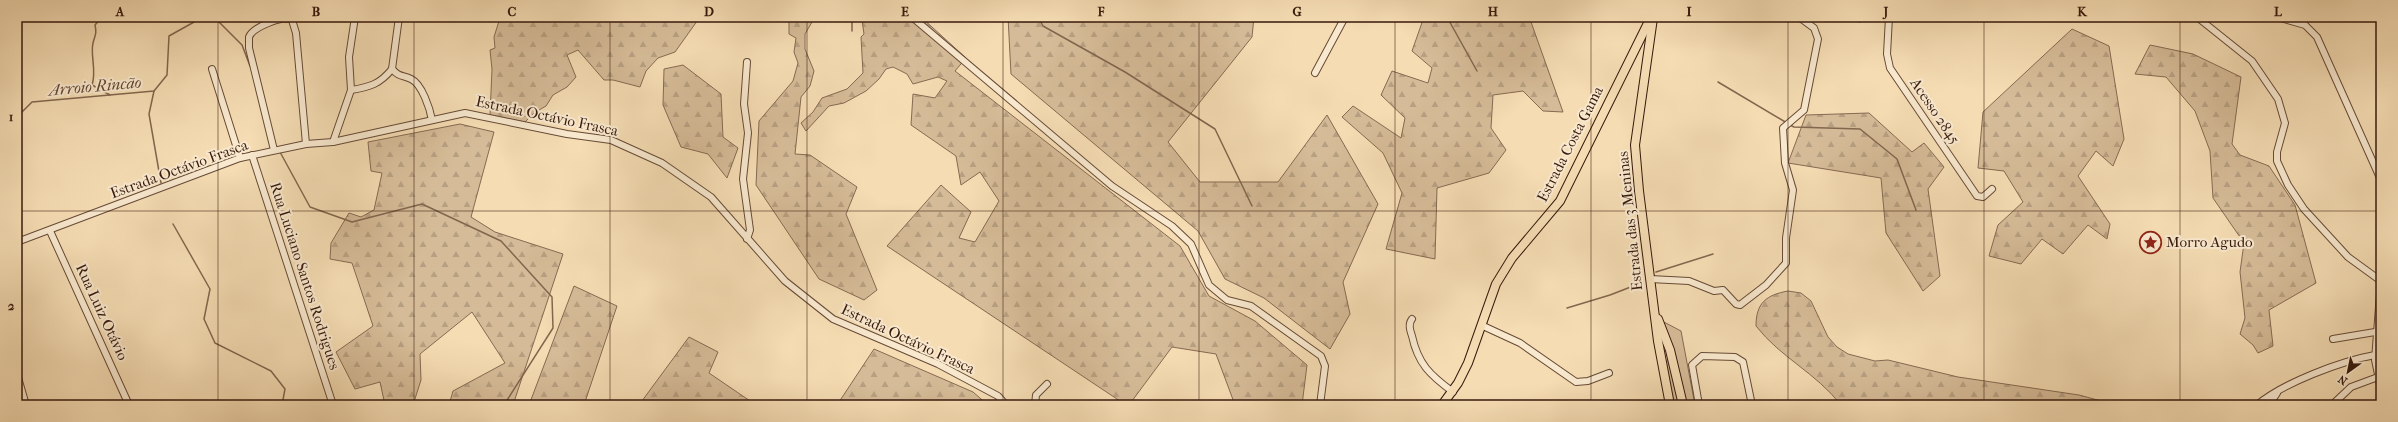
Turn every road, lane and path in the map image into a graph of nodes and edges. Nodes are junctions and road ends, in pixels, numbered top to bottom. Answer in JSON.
{"nodes":[{"id":1,"x":355,"y":17,"type":"edge"},
{"id":2,"x":399,"y":17,"type":"edge"},
{"id":3,"x":912,"y":17,"type":"edge"},
{"id":4,"x":1345,"y":17,"type":"edge"},
{"id":5,"x":1652,"y":17,"type":"edge"},
{"id":6,"x":1799,"y":17,"type":"edge"},
{"id":7,"x":1889,"y":17,"type":"edge"},
{"id":8,"x":2197,"y":17,"type":"edge"},
{"id":9,"x":2277,"y":17,"type":"edge"},
{"id":10,"x":1634,"y":48,"type":"junction"},
{"id":11,"x":1647,"y":56,"type":"junction"},
{"id":12,"x":747,"y":62,"type":"dead end"},
{"id":13,"x":212,"y":69,"type":"dead end"},
{"id":14,"x":392,"y":69,"type":"junction"},
{"id":15,"x":1315,"y":73,"type":"dead end"},
{"id":16,"x":351,"y":90,"type":"junction"},
{"id":17,"x":432,"y":120,"type":"junction"},
{"id":18,"x":333,"y":142,"type":"junction"},
{"id":19,"x":306,"y":144,"type":"junction"},
{"id":20,"x":274,"y":150,"type":"junction"},
{"id":21,"x":252,"y":155,"type":"junction"},
{"id":22,"x":240,"y":158,"type":"junction"},
{"id":23,"x":2381,"y":180,"type":"edge"},
{"id":24,"x":1992,"y":189,"type":"dead end"},
{"id":25,"x":50,"y":231,"type":"junction"},
{"id":26,"x":747,"y":239,"type":"junction"},
{"id":27,"x":17,"y":242,"type":"edge"},
{"id":28,"x":1650,"y":279,"type":"junction"},
{"id":29,"x":2381,"y":281,"type":"edge"},
{"id":30,"x":1653,"y":303,"type":"junction"},
{"id":31,"x":1412,"y":319,"type":"dead end"},
{"id":32,"x":1481,"y":325,"type":"junction"},
{"id":33,"x":2375,"y":332,"type":"junction"},
{"id":34,"x":2333,"y":339,"type":"dead end"},
{"id":35,"x":2375,"y":355,"type":"junction"},
{"id":36,"x":1609,"y":373,"type":"dead end"},
{"id":37,"x":17,"y":374,"type":"edge"},
{"id":38,"x":2378,"y":377,"type":"junction"},
{"id":39,"x":1047,"y":384,"type":"dead end"},
{"id":40,"x":2381,"y":389,"type":"edge"},
{"id":41,"x":1453,"y":392,"type":"junction"},
{"id":42,"x":2278,"y":392,"type":"junction"},
{"id":43,"x":26,"y":405,"type":"edge"},
{"id":44,"x":128,"y":405,"type":"edge"},
{"id":45,"x":333,"y":405,"type":"edge"},
{"id":46,"x":1006,"y":405,"type":"edge"},
{"id":47,"x":1035,"y":405,"type":"edge"},
{"id":48,"x":1320,"y":405,"type":"edge"},
{"id":49,"x":1442,"y":405,"type":"edge"},
{"id":50,"x":1670,"y":405,"type":"edge"},
{"id":51,"x":1683,"y":405,"type":"edge"},
{"id":52,"x":1699,"y":405,"type":"edge"},
{"id":53,"x":1752,"y":405,"type":"edge"},
{"id":54,"x":2257,"y":405,"type":"edge"},
{"id":55,"x":2269,"y":405,"type":"edge"},
{"id":56,"x":2332,"y":405,"type":"edge"}],
"edges":[{"from":1,"to":16,"type":"street"},
{"from":2,"to":14,"type":"street"},
{"from":3,"to":48,"type":"street"},
{"from":4,"to":15,"type":"street"},
{"from":5,"to":10,"type":"main road","name":"Estrada Costa Gama"},
{"from":5,"to":11,"type":"main road","name":"Estrada das 3 Meninas"},
{"from":6,"to":28,"type":"street"},
{"from":7,"to":24,"type":"street","name":"Acesso 2845"},
{"from":8,"to":29,"type":"street"},
{"from":9,"to":23,"type":"street"},
{"from":10,"to":11,"type":"main road"},
{"from":10,"to":32,"type":"main road","name":"Estrada Costa Gama"},
{"from":11,"to":28,"type":"main road","name":"Estrada das 3 Meninas"},
{"from":12,"to":26,"type":"street"},
{"from":13,"to":22,"type":"street"},
{"from":14,"to":16,"type":"street"},
{"from":14,"to":17,"type":"street"},
{"from":16,"to":18,"type":"street"},
{"from":17,"to":18,"type":"street","name":"Estrada Octávio Frasca"},
{"from":17,"to":26,"type":"street","name":"Estrada Octávio Frasca"},
{"from":18,"to":19,"type":"street","name":"Estrada Octávio Frasca"},
{"from":19,"to":20,"type":"street","name":"Estrada Octávio Frasca"},
{"from":19,"to":20,"type":"street"},
{"from":20,"to":21,"type":"street","name":"Estrada Octávio Frasca"},
{"from":21,"to":22,"type":"street","name":"Estrada Octávio Frasca"},
{"from":21,"to":45,"type":"street","name":"Rua Luciano Santos Rodrigues"},
{"from":22,"to":25,"type":"street","name":"Estrada Octávio Frasca"},
{"from":25,"to":27,"type":"street","name":"Estrada Octávio Frasca"},
{"from":25,"to":44,"type":"street","name":"Rua Luiz Otávio"},
{"from":26,"to":46,"type":"street","name":"Estrada Octávio Frasca"},
{"from":28,"to":30,"type":"main road","name":"Estrada das 3 Meninas"},
{"from":29,"to":33,"type":"street"},
{"from":30,"to":50,"type":"main road","name":"Estrada das 3 Meninas"},
{"from":30,"to":51,"type":"main road","name":"Estrada das 3 Meninas"},
{"from":31,"to":41,"type":"street"},
{"from":32,"to":36,"type":"street"},
{"from":32,"to":41,"type":"main road","name":"Estrada Costa Gama"},
{"from":33,"to":34,"type":"street"},
{"from":33,"to":35,"type":"street"},
{"from":35,"to":38,"type":"street"},
{"from":35,"to":42,"type":"street"},
{"from":37,"to":43,"type":"street"},
{"from":38,"to":40,"type":"street"},
{"from":38,"to":56,"type":"street"},
{"from":39,"to":47,"type":"street"},
{"from":41,"to":49,"type":"main road","name":"Estrada Costa Gama"},
{"from":42,"to":54,"type":"street"},
{"from":42,"to":55,"type":"street"},
{"from":52,"to":53,"type":"street"}]}
